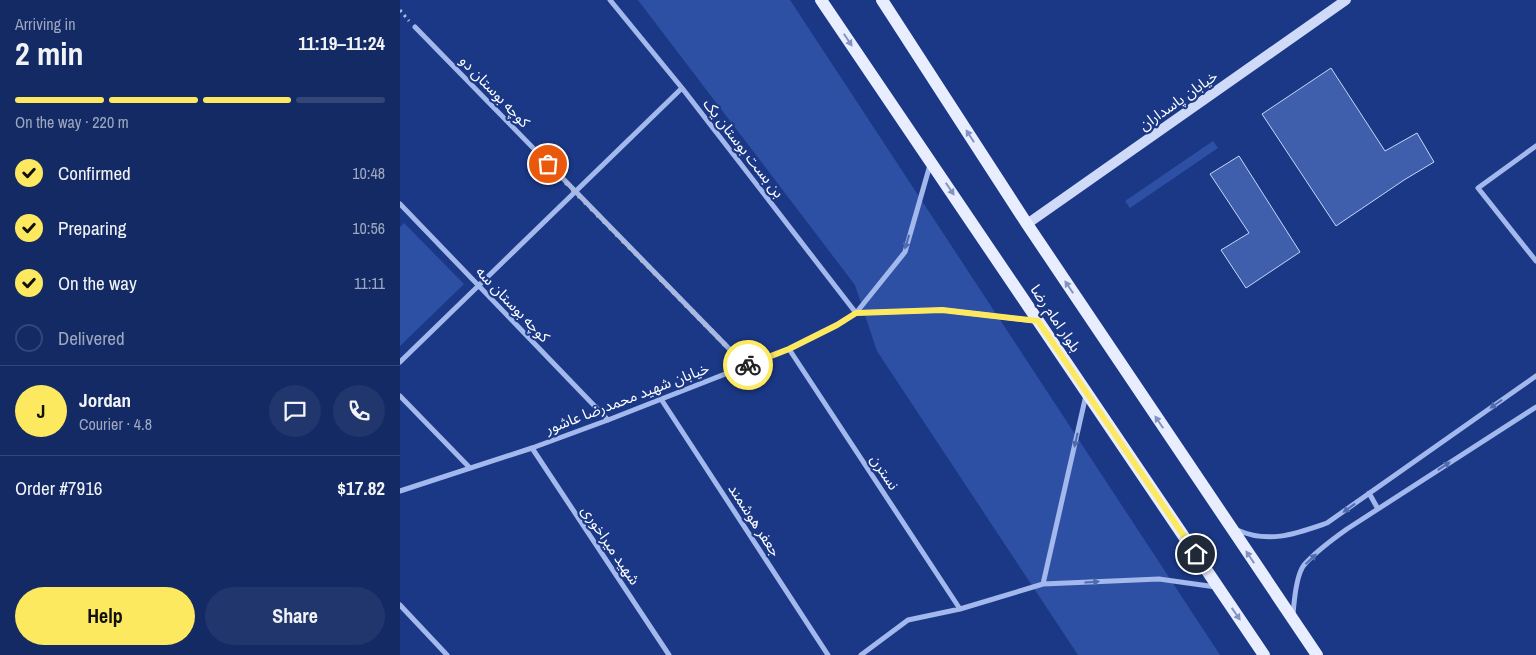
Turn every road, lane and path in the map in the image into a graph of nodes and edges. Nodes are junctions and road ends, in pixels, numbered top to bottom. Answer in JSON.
{"nodes":[{"id":1,"x":610,"y":0,"type":"edge"},
{"id":2,"x":821,"y":0,"type":"edge"},
{"id":3,"x":882,"y":0,"type":"edge"},
{"id":4,"x":1346,"y":0,"type":"edge"},
{"id":5,"x":415,"y":26,"type":"dead end"},
{"id":6,"x":682,"y":88,"type":"junction"},
{"id":7,"x":1536,"y":146,"type":"edge"},
{"id":8,"x":931,"y":162,"type":"junction"},
{"id":9,"x":575,"y":192,"type":"junction"},
{"id":10,"x":401,"y":206,"type":"edge"},
{"id":11,"x":1027,"y":224,"type":"junction"},
{"id":12,"x":1536,"y":261,"type":"edge"},
{"id":13,"x":478,"y":286,"type":"junction"},
{"id":14,"x":856,"y":313,"type":"junction"},
{"id":15,"x":1038,"y":321,"type":"junction"},
{"id":16,"x":789,"y":349,"type":"junction"},
{"id":17,"x":400,"y":362,"type":"edge"},
{"id":18,"x":746,"y":366,"type":"junction"},
{"id":19,"x":1536,"y":376,"type":"edge"},
{"id":20,"x":1086,"y":393,"type":"junction"},
{"id":21,"x":400,"y":396,"type":"edge"},
{"id":22,"x":661,"y":399,"type":"junction"},
{"id":23,"x":1536,"y":407,"type":"edge"},
{"id":24,"x":608,"y":420,"type":"junction"},
{"id":25,"x":532,"y":448,"type":"junction"},
{"id":26,"x":470,"y":468,"type":"junction"},
{"id":27,"x":400,"y":491,"type":"edge"},
{"id":28,"x":1369,"y":493,"type":"junction"},
{"id":29,"x":1378,"y":509,"type":"junction"},
{"id":30,"x":1230,"y":527,"type":"junction"},
{"id":31,"x":1043,"y":584,"type":"junction"},
{"id":32,"x":1217,"y":587,"type":"junction"},
{"id":33,"x":400,"y":606,"type":"edge"},
{"id":34,"x":960,"y":609,"type":"junction"},
{"id":35,"x":1293,"y":620,"type":"junction"},
{"id":36,"x":447,"y":655,"type":"edge"},
{"id":37,"x":669,"y":655,"type":"edge"},
{"id":38,"x":828,"y":655,"type":"edge"},
{"id":39,"x":861,"y":655,"type":"edge"},
{"id":40,"x":1264,"y":655,"type":"edge"},
{"id":41,"x":1317,"y":655,"type":"edge"}],
"edges":[{"from":1,"to":6,"type":"street","name":"بن بست بوستان یک"},
{"from":2,"to":8,"type":"main road","name":"بلوار امام رضا","one_way":true},
{"from":11,"to":3,"type":"main road","name":"بلوار امام رضا","one_way":true},
{"from":4,"to":11,"type":"street","name":"خیابان پاسداران"},
{"from":5,"to":9,"type":"street","name":"کوچه بوستان دو"},
{"from":6,"to":9,"type":"street"},
{"from":6,"to":14,"type":"street","name":"بن بست بوستان یک"},
{"from":7,"to":12,"type":"street"},
{"from":8,"to":14,"type":"street","one_way":true},
{"from":8,"to":15,"type":"main road","name":"بلوار امام رضا","one_way":true},
{"from":9,"to":13,"type":"street"},
{"from":9,"to":18,"type":"street","name":"کوچه بوستان دو"},
{"from":10,"to":13,"type":"street","name":"کوچه بوستان سه"},
{"from":30,"to":11,"type":"main road","name":"بلوار امام رضا","one_way":true},
{"from":13,"to":17,"type":"street"},
{"from":13,"to":24,"type":"street","name":"کوچه بوستان سه"},
{"from":14,"to":15,"type":"street"},
{"from":14,"to":16,"type":"street","name":"خیابان شهید محمدرضا عاشور"},
{"from":15,"to":20,"type":"main road","name":"بلوار امام رضا"},
{"from":16,"to":18,"type":"street","name":"خیابان شهید محمدرضا عاشور"},
{"from":16,"to":34,"type":"street","name":"نسترن"},
{"from":18,"to":22,"type":"street","name":"خیابان شهید محمدرضا عاشور"},
{"from":19,"to":28,"type":"street","one_way":true},
{"from":20,"to":31,"type":"street","one_way":true},
{"from":20,"to":32,"type":"main road","name":"بلوار امام رضا"},
{"from":21,"to":26,"type":"street"},
{"from":22,"to":24,"type":"street","name":"خیابان شهید محمدرضا عاشور"},
{"from":22,"to":38,"type":"street","name":"جعفر هوشمند"},
{"from":29,"to":23,"type":"street","one_way":true},
{"from":24,"to":25,"type":"street","name":"خیابان شهید محمدرضا عاشور"},
{"from":25,"to":26,"type":"street","name":"خیابان شهید محمدرضا عاشور"},
{"from":25,"to":37,"type":"street","name":"شهید میراخوری"},
{"from":26,"to":27,"type":"street","name":"خیابان شهید محمدرضا عاشور"},
{"from":28,"to":29,"type":"street"},
{"from":28,"to":30,"type":"street","one_way":true},
{"from":35,"to":29,"type":"street","one_way":true},
{"from":35,"to":30,"type":"main road","name":"بلوار امام رضا","one_way":true},
{"from":31,"to":32,"type":"street","one_way":true},
{"from":31,"to":34,"type":"street"},
{"from":32,"to":40,"type":"main road","name":"بلوار امام رضا","one_way":true},
{"from":33,"to":36,"type":"street"},
{"from":34,"to":39,"type":"street"},
{"from":35,"to":41,"type":"main road","name":"بلوار امام رضا"}]}
